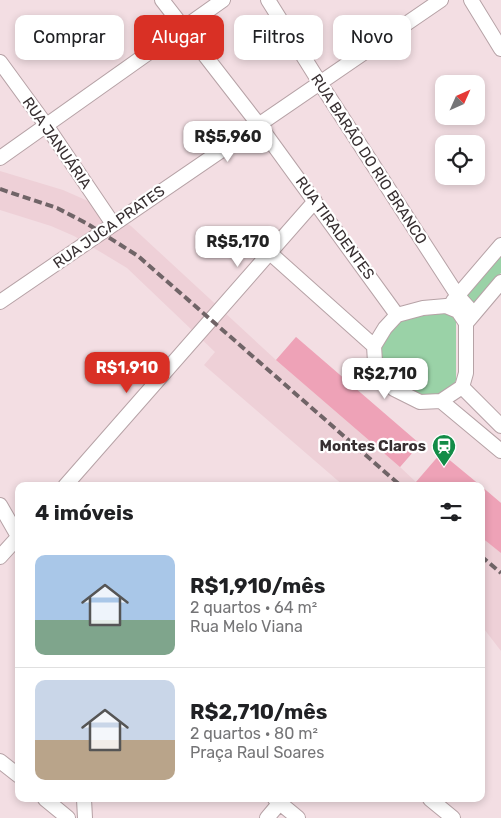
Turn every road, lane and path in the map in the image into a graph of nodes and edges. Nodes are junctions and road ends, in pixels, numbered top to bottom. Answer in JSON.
{"nodes":[{"id":1,"x":162,"y":0,"type":"edge"},
{"id":2,"x":223,"y":0,"type":"edge"},
{"id":3,"x":268,"y":0,"type":"edge"},
{"id":4,"x":441,"y":0,"type":"edge"},
{"id":5,"x":471,"y":0,"type":"edge"},
{"id":6,"x":173,"y":15,"type":"edge"},
{"id":7,"x":203,"y":15,"type":"edge"},
{"id":8,"x":501,"y":49,"type":"edge"},
{"id":9,"x":140,"y":60,"type":"edge"},
{"id":10,"x":208,"y":60,"type":"edge"},
{"id":11,"x":0,"y":62,"type":"edge"},
{"id":12,"x":320,"y":84,"type":"junction"},
{"id":13,"x":259,"y":124,"type":"junction"},
{"id":14,"x":46,"y":126,"type":"junction"},
{"id":15,"x":0,"y":158,"type":"edge"},
{"id":16,"x":316,"y":201,"type":"junction"},
{"id":17,"x":113,"y":224,"type":"junction"},
{"id":18,"x":501,"y":245,"type":"edge"},
{"id":19,"x":270,"y":253,"type":"junction"},
{"id":20,"x":501,"y":282,"type":"edge"},
{"id":21,"x":458,"y":296,"type":"junction"},
{"id":22,"x":0,"y":302,"type":"edge"},
{"id":23,"x":446,"y":306,"type":"junction"},
{"id":24,"x":397,"y":315,"type":"junction"},
{"id":25,"x":470,"y":319,"type":"junction"},
{"id":26,"x":374,"y":346,"type":"junction"},
{"id":27,"x":462,"y":387,"type":"junction"},
{"id":28,"x":441,"y":401,"type":"junction"},
{"id":29,"x":501,"y":426,"type":"edge"},
{"id":30,"x":501,"y":451,"type":"edge"},
{"id":31,"x":69,"y":482,"type":"edge"},
{"id":32,"x":0,"y":505,"type":"edge"},
{"id":33,"x":15,"y":532,"type":"edge"},
{"id":34,"x":15,"y":540,"type":"edge"},
{"id":35,"x":0,"y":556,"type":"edge"},
{"id":36,"x":0,"y":761,"type":"edge"},
{"id":37,"x":15,"y":773,"type":"edge"},
{"id":38,"x":49,"y":802,"type":"edge"},
{"id":39,"x":84,"y":802,"type":"edge"},
{"id":40,"x":278,"y":802,"type":"edge"},
{"id":41,"x":281,"y":802,"type":"edge"},
{"id":42,"x":433,"y":802,"type":"edge"},
{"id":43,"x":68,"y":818,"type":"edge"},
{"id":44,"x":85,"y":818,"type":"edge"},
{"id":45,"x":267,"y":818,"type":"edge"},
{"id":46,"x":298,"y":818,"type":"edge"},
{"id":47,"x":452,"y":818,"type":"edge"}],
"edges":[{"from":1,"to":6,"type":"street","name":"RUA TIRADENTES"},
{"from":2,"to":7,"type":"street"},
{"from":3,"to":12,"type":"street","name":"RUA BARÃO DO RIO BRANCO"},
{"from":4,"to":12,"type":"street","name":"RUA JUCA PRATES"},
{"from":5,"to":8,"type":"street"},
{"from":9,"to":14,"type":"street"},
{"from":10,"to":13,"type":"street","name":"RUA TIRADENTES"},
{"from":11,"to":14,"type":"street","name":"RUA JANUÁRIA"},
{"from":12,"to":13,"type":"street","name":"RUA JUCA PRATES"},
{"from":12,"to":21,"type":"street","name":"RUA BARÃO DO RIO BRANCO"},
{"from":13,"to":16,"type":"street","name":"RUA TIRADENTES"},
{"from":13,"to":17,"type":"street","name":"RUA JUCA PRATES"},
{"from":14,"to":15,"type":"street"},
{"from":14,"to":17,"type":"street","name":"RUA JANUÁRIA"},
{"from":16,"to":19,"type":"street"},
{"from":16,"to":24,"type":"street","name":"RUA TIRADENTES"},
{"from":17,"to":22,"type":"street","name":"RUA JUCA PRATES"},
{"from":18,"to":21,"type":"street"},
{"from":19,"to":26,"type":"street"},
{"from":19,"to":31,"type":"street"},
{"from":20,"to":25,"type":"street"},
{"from":21,"to":23,"type":"street"},
{"from":21,"to":25,"type":"street","name":"RUA BARÃO DO RIO BRANCO"},
{"from":23,"to":24,"type":"street"},
{"from":23,"to":25,"type":"street"},
{"from":24,"to":26,"type":"street"},
{"from":25,"to":27,"type":"street"},
{"from":26,"to":28,"type":"street"},
{"from":27,"to":28,"type":"street"},
{"from":27,"to":29,"type":"street"},
{"from":28,"to":30,"type":"street"},
{"from":32,"to":33,"type":"street"},
{"from":34,"to":35,"type":"street"},
{"from":36,"to":37,"type":"street"},
{"from":38,"to":43,"type":"street"},
{"from":39,"to":44,"type":"street"},
{"from":40,"to":45,"type":"street"},
{"from":41,"to":46,"type":"street"},
{"from":42,"to":47,"type":"street"}]}
